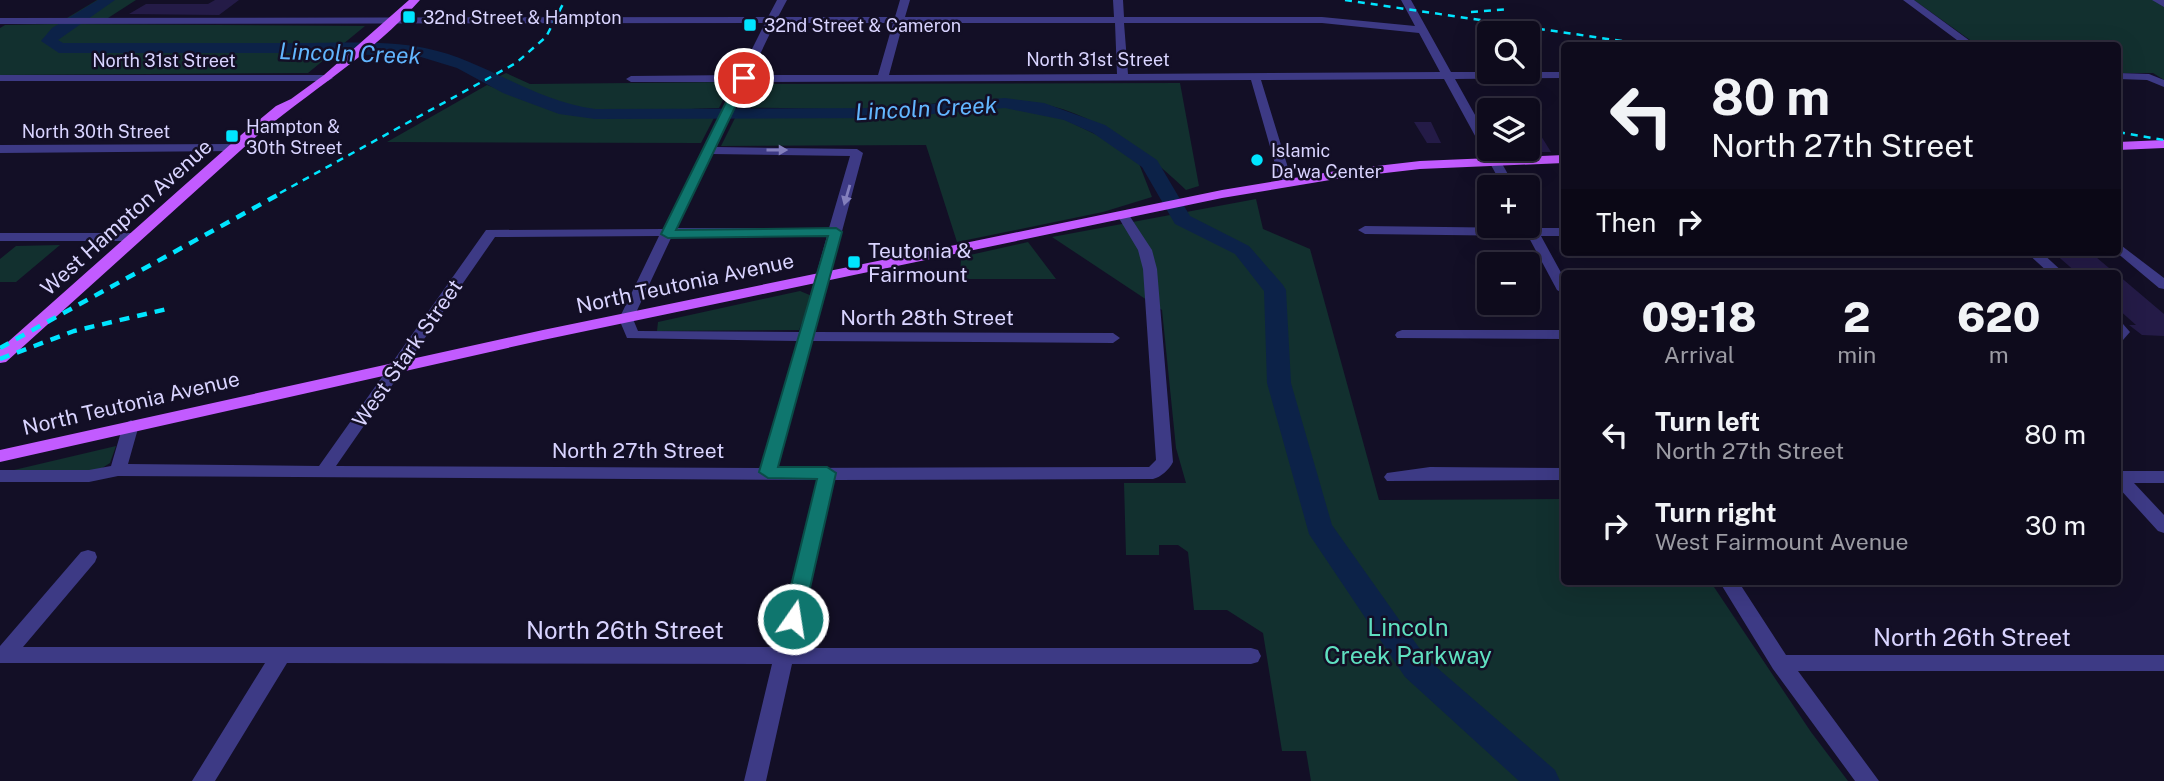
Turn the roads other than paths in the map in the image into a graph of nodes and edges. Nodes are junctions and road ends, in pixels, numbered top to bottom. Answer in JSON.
{"nodes":[{"id":1,"x":402,"y":0,"type":"edge"},
{"id":2,"x":415,"y":0,"type":"edge"},
{"id":3,"x":782,"y":0,"type":"edge"},
{"id":4,"x":905,"y":0,"type":"edge"},
{"id":5,"x":1118,"y":0,"type":"edge"},
{"id":6,"x":1406,"y":0,"type":"edge"},
{"id":7,"x":1908,"y":0,"type":"edge"},
{"id":8,"x":2157,"y":0,"type":"edge"},
{"id":9,"x":2164,"y":4,"type":"edge"},
{"id":10,"x":899,"y":20,"type":"junction"},
{"id":11,"x":1120,"y":20,"type":"junction"},
{"id":12,"x":0,"y":21,"type":"edge"},
{"id":13,"x":772,"y":21,"type":"junction"},
{"id":14,"x":378,"y":22,"type":"junction"},
{"id":15,"x":392,"y":22,"type":"junction"},
{"id":16,"x":1424,"y":30,"type":"junction"},
{"id":17,"x":1966,"y":42,"type":"edge"},
{"id":18,"x":1561,"y":75,"type":"edge"},
{"id":19,"x":883,"y":76,"type":"junction"},
{"id":20,"x":1123,"y":76,"type":"junction"},
{"id":21,"x":1255,"y":76,"type":"junction"},
{"id":22,"x":1449,"y":76,"type":"junction"},
{"id":23,"x":2121,"y":76,"type":"edge"},
{"id":24,"x":313,"y":78,"type":"junction"},
{"id":25,"x":328,"y":78,"type":"junction"},
{"id":26,"x":744,"y":78,"type":"junction"},
{"id":27,"x":1,"y":79,"type":"edge"},
{"id":28,"x":631,"y":79,"type":"dead end"},
{"id":29,"x":2164,"y":84,"type":"edge"},
{"id":30,"x":280,"y":108,"type":"junction"},
{"id":31,"x":2164,"y":135,"type":"edge"},
{"id":32,"x":2121,"y":137,"type":"edge"},
{"id":33,"x":2164,"y":144,"type":"edge"},
{"id":34,"x":2121,"y":146,"type":"edge"},
{"id":35,"x":234,"y":148,"type":"junction"},
{"id":36,"x":0,"y":149,"type":"edge"},
{"id":37,"x":709,"y":150,"type":"junction"},
{"id":38,"x":1561,"y":159,"type":"edge"},
{"id":39,"x":1497,"y":166,"type":"junction"},
{"id":40,"x":1561,"y":168,"type":"edge"},
{"id":41,"x":1502,"y":175,"type":"edge"},
{"id":42,"x":1289,"y":181,"type":"junction"},
{"id":43,"x":1127,"y":214,"type":"junction"},
{"id":44,"x":1477,"y":229,"type":"edge"},
{"id":45,"x":1540,"y":229,"type":"edge"},
{"id":46,"x":1365,"y":230,"type":"dead end"},
{"id":47,"x":836,"y":232,"type":"junction"},
{"id":48,"x":1561,"y":232,"type":"edge"},
{"id":49,"x":668,"y":234,"type":"junction"},
{"id":50,"x":0,"y":237,"type":"edge"},
{"id":51,"x":135,"y":237,"type":"junction"},
{"id":52,"x":1536,"y":238,"type":"edge"},
{"id":53,"x":2121,"y":249,"type":"edge"},
{"id":54,"x":2038,"y":256,"type":"edge"},
{"id":55,"x":2054,"y":270,"type":"edge"},
{"id":56,"x":822,"y":277,"type":"junction"},
{"id":57,"x":1561,"y":284,"type":"edge"},
{"id":58,"x":2164,"y":285,"type":"edge"},
{"id":59,"x":626,"y":319,"type":"junction"},
{"id":60,"x":1402,"y":335,"type":"dead end"},
{"id":61,"x":1561,"y":335,"type":"edge"},
{"id":62,"x":806,"y":338,"type":"junction"},
{"id":63,"x":1113,"y":338,"type":"dead end"},
{"id":64,"x":0,"y":358,"type":"edge"},
{"id":65,"x":397,"y":368,"type":"junction"},
{"id":66,"x":131,"y":425,"type":"junction"},
{"id":67,"x":0,"y":456,"type":"edge"},
{"id":68,"x":118,"y":470,"type":"junction"},
{"id":69,"x":323,"y":472,"type":"junction"},
{"id":70,"x":768,"y":472,"type":"junction"},
{"id":71,"x":827,"y":473,"type":"junction"},
{"id":72,"x":1561,"y":474,"type":"edge"},
{"id":73,"x":0,"y":476,"type":"edge"},
{"id":74,"x":1393,"y":477,"type":"dead end"},
{"id":75,"x":2121,"y":477,"type":"edge"},
{"id":76,"x":2164,"y":477,"type":"edge"},
{"id":77,"x":2121,"y":480,"type":"edge"},
{"id":78,"x":2164,"y":526,"type":"edge"},
{"id":79,"x":88,"y":557,"type":"dead end"},
{"id":80,"x":1731,"y":585,"type":"edge"},
{"id":81,"x":2,"y":655,"type":"edge"},
{"id":82,"x":784,"y":656,"type":"junction"},
{"id":83,"x":1251,"y":656,"type":"dead end"},
{"id":84,"x":280,"y":657,"type":"junction"},
{"id":85,"x":1780,"y":663,"type":"junction"},
{"id":86,"x":2164,"y":663,"type":"edge"},
{"id":87,"x":203,"y":781,"type":"edge"},
{"id":88,"x":755,"y":781,"type":"edge"},
{"id":89,"x":1868,"y":781,"type":"edge"}],
"edges":[{"from":1,"to":14,"type":"main road","name":"West Hampton Avenue"},
{"from":2,"to":15,"type":"main road","name":"West Hampton Avenue"},
{"from":3,"to":13,"type":"street"},
{"from":4,"to":10,"type":"street"},
{"from":5,"to":11,"type":"street"},
{"from":6,"to":16,"type":"street"},
{"from":7,"to":17,"type":"street"},
{"from":8,"to":9,"type":"street"},
{"from":10,"to":11,"type":"street"},
{"from":10,"to":13,"type":"street"},
{"from":10,"to":19,"type":"street"},
{"from":11,"to":16,"type":"street"},
{"from":11,"to":20,"type":"street"},
{"from":12,"to":14,"type":"street"},
{"from":13,"to":15,"type":"street"},
{"from":13,"to":26,"type":"street"},
{"from":14,"to":15,"type":"street"},
{"from":14,"to":24,"type":"main road","name":"West Hampton Avenue"},
{"from":15,"to":25,"type":"main road","name":"West Hampton Avenue"},
{"from":16,"to":22,"type":"street"},
{"from":18,"to":22,"type":"street","name":"North 31st Street"},
{"from":19,"to":20,"type":"street","name":"North 31st Street"},
{"from":19,"to":26,"type":"street","name":"North 31st Street"},
{"from":20,"to":21,"type":"street","name":"North 31st Street"},
{"from":21,"to":22,"type":"street","name":"North 31st Street"},
{"from":21,"to":42,"type":"street"},
{"from":22,"to":39,"type":"street"},
{"from":23,"to":29,"type":"street"},
{"from":24,"to":25,"type":"street","name":"North 31st Street"},
{"from":24,"to":27,"type":"street","name":"North 31st Street"},
{"from":24,"to":30,"type":"main road","name":"West Hampton Avenue"},
{"from":25,"to":30,"type":"main road","name":"West Hampton Avenue"},
{"from":26,"to":28,"type":"street","name":"North 31st Street"},
{"from":26,"to":37,"type":"street"},
{"from":30,"to":35,"type":"main road","name":"West Hampton Avenue"},
{"from":31,"to":32,"type":"main road"},
{"from":33,"to":34,"type":"main road"},
{"from":35,"to":36,"type":"street","name":"North 30th Street"},
{"from":35,"to":51,"type":"main road","name":"West Hampton Avenue"},
{"from":37,"to":47,"type":"street","one_way":true},
{"from":37,"to":49,"type":"street"},
{"from":38,"to":39,"type":"main road","name":"North Teutonia Avenue"},
{"from":39,"to":40,"type":"main road","name":"North Teutonia Avenue"},
{"from":39,"to":41,"type":"street"},
{"from":39,"to":42,"type":"main road","name":"North Teutonia Avenue"},
{"from":42,"to":43,"type":"main road","name":"North Teutonia Avenue"},
{"from":43,"to":56,"type":"main road","name":"North Teutonia Avenue"},
{"from":43,"to":71,"type":"street","name":"North 27th Street"},
{"from":44,"to":46,"type":"street"},
{"from":45,"to":48,"type":"street"},
{"from":47,"to":49,"type":"street"},
{"from":47,"to":56,"type":"street"},
{"from":49,"to":59,"type":"street"},
{"from":49,"to":65,"type":"street","name":"West Stark Street"},
{"from":50,"to":51,"type":"street"},
{"from":51,"to":64,"type":"main road","name":"West Hampton Avenue"},
{"from":52,"to":57,"type":"street"},
{"from":53,"to":58,"type":"street"},
{"from":54,"to":55,"type":"street"},
{"from":56,"to":59,"type":"main road","name":"North Teutonia Avenue"},
{"from":56,"to":62,"type":"street"},
{"from":59,"to":62,"type":"street","name":"North 28th Street"},
{"from":59,"to":65,"type":"main road","name":"North Teutonia Avenue"},
{"from":60,"to":61,"type":"street"},
{"from":62,"to":63,"type":"street","name":"North 28th Street"},
{"from":62,"to":70,"type":"street"},
{"from":65,"to":66,"type":"main road","name":"North Teutonia Avenue"},
{"from":65,"to":69,"type":"street","name":"West Stark Street"},
{"from":66,"to":67,"type":"main road","name":"North Teutonia Avenue"},
{"from":66,"to":68,"type":"street"},
{"from":68,"to":69,"type":"street","name":"North 27th Street"},
{"from":68,"to":73,"type":"street","name":"North 27th Street"},
{"from":69,"to":70,"type":"street","name":"North 27th Street"},
{"from":70,"to":71,"type":"street","name":"North 27th Street"},
{"from":71,"to":82,"type":"street"},
{"from":72,"to":74,"type":"street"},
{"from":75,"to":76,"type":"street"},
{"from":77,"to":78,"type":"street"},
{"from":79,"to":81,"type":"street"},
{"from":80,"to":85,"type":"street"},
{"from":81,"to":84,"type":"street","name":"North 26th Street"},
{"from":82,"to":83,"type":"street","name":"North 26th Street"},
{"from":82,"to":84,"type":"street","name":"North 26th Street"},
{"from":82,"to":88,"type":"street"},
{"from":84,"to":87,"type":"street"},
{"from":85,"to":86,"type":"street","name":"North 26th Street"},
{"from":85,"to":89,"type":"street"}]}
